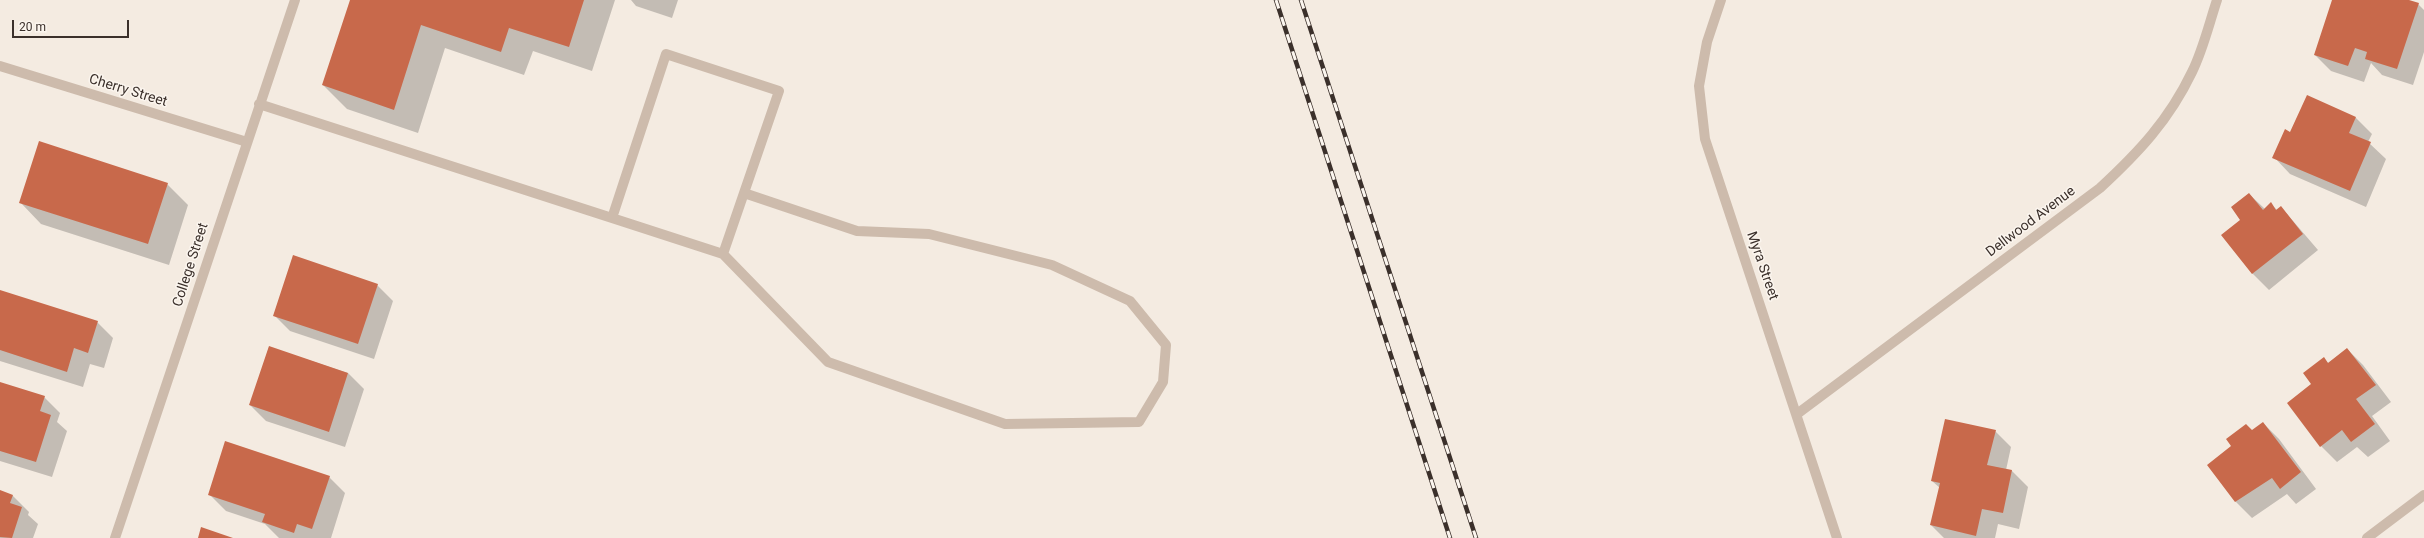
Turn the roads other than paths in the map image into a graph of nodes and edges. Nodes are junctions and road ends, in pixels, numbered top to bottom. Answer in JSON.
{"nodes":[{"id":1,"x":295,"y":0,"type":"edge"},
{"id":2,"x":1721,"y":0,"type":"edge"},
{"id":3,"x":2217,"y":0,"type":"edge"},
{"id":4,"x":0,"y":66,"type":"edge"},
{"id":5,"x":259,"y":104,"type":"junction"},
{"id":6,"x":247,"y":142,"type":"junction"},
{"id":7,"x":744,"y":193,"type":"junction"},
{"id":8,"x":612,"y":218,"type":"junction"},
{"id":9,"x":723,"y":254,"type":"junction"},
{"id":10,"x":1797,"y":414,"type":"junction"},
{"id":11,"x":2424,"y":495,"type":"edge"},
{"id":12,"x":115,"y":538,"type":"edge"},
{"id":13,"x":1837,"y":538,"type":"edge"},
{"id":14,"x":2367,"y":538,"type":"edge"}],
"edges":[{"from":1,"to":5,"type":"street","name":"College Street"},
{"from":2,"to":10,"type":"street","name":"Myra Street"},
{"from":3,"to":10,"type":"street","name":"Dellwood Avenue"},
{"from":4,"to":6,"type":"street","name":"Cherry Street"},
{"from":5,"to":6,"type":"street","name":"College Street"},
{"from":5,"to":8,"type":"street"},
{"from":6,"to":12,"type":"street","name":"College Street"},
{"from":7,"to":8,"type":"street"},
{"from":7,"to":9,"type":"street"},
{"from":7,"to":9,"type":"street"},
{"from":8,"to":9,"type":"street"},
{"from":10,"to":13,"type":"street","name":"Myra Street"},
{"from":11,"to":14,"type":"street"}]}
